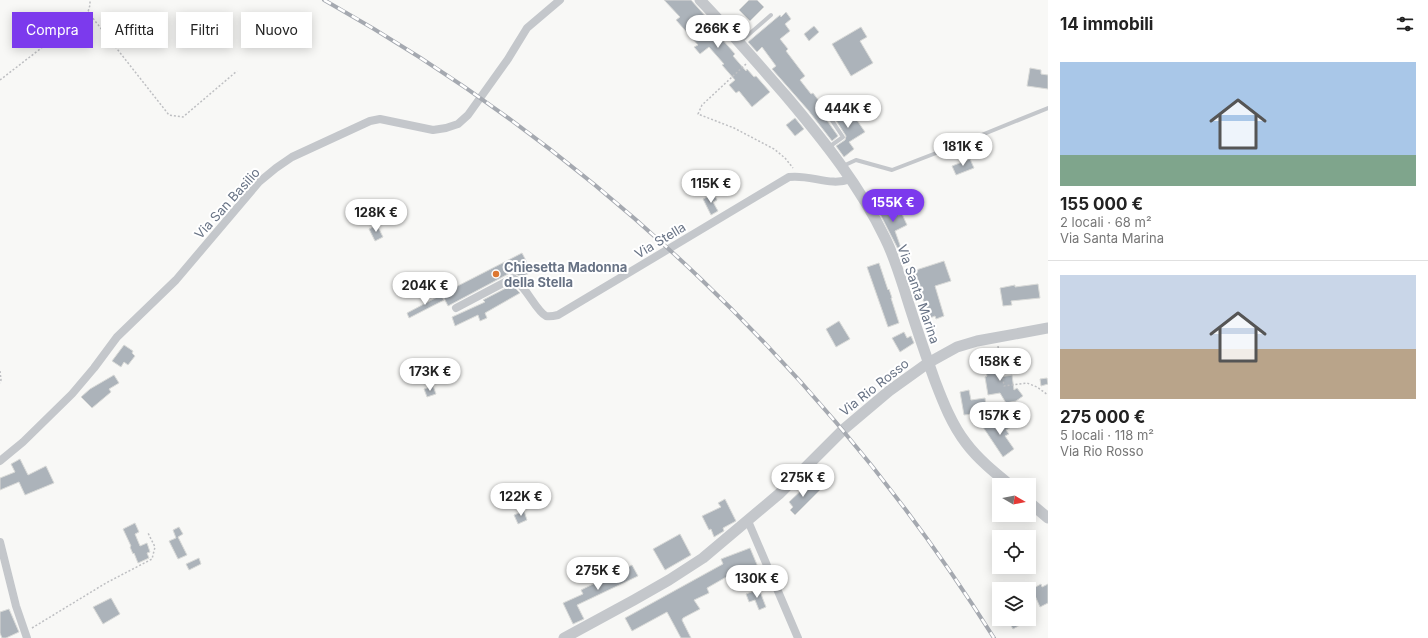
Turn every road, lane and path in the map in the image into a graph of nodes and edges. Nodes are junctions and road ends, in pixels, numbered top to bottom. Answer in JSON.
{"nodes":[{"id":1,"x":90,"y":0,"type":"edge"},
{"id":2,"x":560,"y":0,"type":"edge"},
{"id":3,"x":700,"y":0,"type":"edge"},
{"id":4,"x":88,"y":12,"type":"edge"},
{"id":5,"x":771,"y":15,"type":"dead end"},
{"id":6,"x":93,"y":18,"type":"edge"},
{"id":7,"x":740,"y":42,"type":"junction"},
{"id":8,"x":41,"y":48,"type":"edge"},
{"id":9,"x":753,"y":58,"type":"junction"},
{"id":10,"x":237,"y":72,"type":"dead end"},
{"id":11,"x":0,"y":80,"type":"edge"},
{"id":12,"x":1048,"y":108,"type":"edge"},
{"id":13,"x":829,"y":116,"type":"dead end"},
{"id":14,"x":829,"y":147,"type":"junction"},
{"id":15,"x":842,"y":166,"type":"junction"},
{"id":16,"x":798,"y":176,"type":"junction"},
{"id":17,"x":851,"y":179,"type":"junction"},
{"id":18,"x":456,"y":308,"type":"dead end"},
{"id":19,"x":1048,"y":328,"type":"edge"},
{"id":20,"x":997,"y":336,"type":"junction"},
{"id":21,"x":928,"y":363,"type":"junction"},
{"id":22,"x":0,"y":371,"type":"edge"},
{"id":23,"x":0,"y":383,"type":"edge"},
{"id":24,"x":1048,"y":395,"type":"edge"},
{"id":25,"x":0,"y":461,"type":"edge"},
{"id":26,"x":1002,"y":478,"type":"edge"},
{"id":27,"x":1036,"y":508,"type":"edge"},
{"id":28,"x":1048,"y":518,"type":"edge"},
{"id":29,"x":748,"y":521,"type":"junction"},
{"id":30,"x":148,"y":533,"type":"dead end"},
{"id":31,"x":0,"y":542,"type":"edge"},
{"id":32,"x":26,"y":635,"type":"edge"},
{"id":33,"x":564,"y":638,"type":"edge"},
{"id":34,"x":798,"y":638,"type":"edge"}],
"edges":[{"from":1,"to":4,"type":"path"},
{"from":2,"to":25,"type":"street","name":"Via San Basilio"},
{"from":3,"to":7,"type":"street","name":"Via Santa Marina"},
{"from":5,"to":7,"type":"lane"},
{"from":6,"to":10,"type":"path"},
{"from":7,"to":9,"type":"street","name":"Via Santa Marina"},
{"from":8,"to":11,"type":"path"},
{"from":9,"to":14,"type":"street","name":"Via Santa Marina"},
{"from":9,"to":16,"type":"path"},
{"from":12,"to":15,"type":"lane"},
{"from":13,"to":14,"type":"lane"},
{"from":14,"to":15,"type":"street","name":"Via Santa Marina"},
{"from":15,"to":17,"type":"street","name":"Via Santa Marina"},
{"from":16,"to":17,"type":"street"},
{"from":16,"to":18,"type":"street","name":"Via Stella"},
{"from":17,"to":21,"type":"street","name":"Via Santa Marina"},
{"from":19,"to":20,"type":"street","name":"Via Rio Rosso"},
{"from":20,"to":21,"type":"street","name":"Via Rio Rosso"},
{"from":20,"to":24,"type":"path"},
{"from":21,"to":26,"type":"street","name":"Via Santa Marina"},
{"from":21,"to":29,"type":"street","name":"Via Rio Rosso"},
{"from":22,"to":23,"type":"path"},
{"from":27,"to":28,"type":"street"},
{"from":29,"to":33,"type":"street","name":"Via Rio Rosso"},
{"from":29,"to":34,"type":"street"},
{"from":30,"to":32,"type":"path"},
{"from":31,"to":32,"type":"street"}]}
